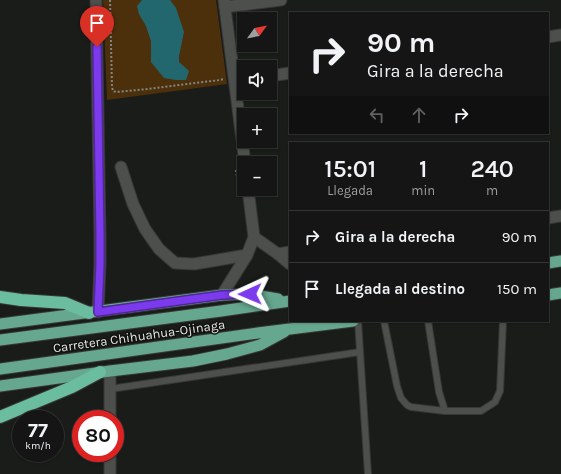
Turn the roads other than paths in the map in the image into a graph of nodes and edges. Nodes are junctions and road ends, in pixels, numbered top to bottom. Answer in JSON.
{"nodes":[{"id":1,"x":96,"y":0,"type":"edge"},
{"id":2,"x":281,"y":0,"type":"edge"},
{"id":3,"x":225,"y":4,"type":"edge"},
{"id":4,"x":561,"y":36,"type":"edge"},
{"id":5,"x":549,"y":37,"type":"edge"},
{"id":6,"x":289,"y":73,"type":"edge"},
{"id":7,"x":277,"y":75,"type":"edge"},
{"id":8,"x":237,"y":78,"type":"edge"},
{"id":9,"x":239,"y":100,"type":"edge"},
{"id":10,"x":244,"y":156,"type":"edge"},
{"id":11,"x":121,"y":167,"type":"dead end"},
{"id":12,"x":249,"y":196,"type":"edge"},
{"id":13,"x":561,"y":216,"type":"edge"},
{"id":14,"x":549,"y":218,"type":"edge"},
{"id":15,"x":254,"y":237,"type":"junction"},
{"id":16,"x":289,"y":252,"type":"edge"},
{"id":17,"x":278,"y":254,"type":"junction"},
{"id":18,"x":246,"y":255,"type":"junction"},
{"id":19,"x":561,"y":261,"type":"edge"},
{"id":20,"x":289,"y":263,"type":"edge"},
{"id":21,"x":549,"y":263,"type":"edge"},
{"id":22,"x":561,"y":293,"type":"edge"},
{"id":23,"x":222,"y":295,"type":"junction"},
{"id":24,"x":549,"y":295,"type":"edge"},
{"id":25,"x":0,"y":297,"type":"edge"},
{"id":26,"x":289,"y":301,"type":"edge"},
{"id":27,"x":94,"y":312,"type":"junction"},
{"id":28,"x":335,"y":322,"type":"edge"},
{"id":29,"x":358,"y":322,"type":"edge"},
{"id":30,"x":384,"y":322,"type":"edge"},
{"id":31,"x":428,"y":322,"type":"edge"},
{"id":32,"x":503,"y":322,"type":"edge"},
{"id":33,"x":0,"y":324,"type":"edge"},
{"id":34,"x":290,"y":329,"type":"junction"},
{"id":35,"x":0,"y":340,"type":"edge"},
{"id":36,"x":360,"y":352,"type":"junction"},
{"id":37,"x":0,"y":369,"type":"edge"},
{"id":38,"x":105,"y":372,"type":"junction"},
{"id":39,"x":0,"y":386,"type":"edge"},
{"id":40,"x":110,"y":389,"type":"junction"},
{"id":41,"x":110,"y":410,"type":"edge"},
{"id":42,"x":445,"y":411,"type":"junction"},
{"id":43,"x":0,"y":417,"type":"edge"},
{"id":44,"x":110,"y":462,"type":"edge"},
{"id":45,"x":110,"y":474,"type":"edge"},
{"id":46,"x":368,"y":474,"type":"edge"}],
"edges":[{"from":1,"to":27,"type":"street"},
{"from":2,"to":3,"type":"street"},
{"from":3,"to":8,"type":"street"},
{"from":4,"to":5,"type":"street"},
{"from":6,"to":7,"type":"street"},
{"from":9,"to":10,"type":"street"},
{"from":11,"to":18,"type":"street"},
{"from":12,"to":15,"type":"street"},
{"from":13,"to":14,"type":"street"},
{"from":15,"to":17,"type":"street"},
{"from":15,"to":18,"type":"street"},
{"from":16,"to":17,"type":"street"},
{"from":17,"to":20,"type":"street"},
{"from":18,"to":23,"type":"street"},
{"from":19,"to":21,"type":"highway"},
{"from":22,"to":24,"type":"highway"},
{"from":23,"to":26,"type":"highway"},
{"from":23,"to":27,"type":"highway"},
{"from":25,"to":27,"type":"highway"},
{"from":26,"to":35,"type":"highway"},
{"from":27,"to":33,"type":"highway"},
{"from":28,"to":34,"type":"highway","name":"Carretera Chihuahua-Ojinaga"},
{"from":29,"to":36,"type":"lane"},
{"from":30,"to":42,"type":"lane"},
{"from":31,"to":42,"type":"lane"},
{"from":32,"to":42,"type":"lane"},
{"from":34,"to":37,"type":"highway","name":"Carretera Chihuahua-Ojinaga"},
{"from":34,"to":38,"type":"highway"},
{"from":36,"to":40,"type":"lane"},
{"from":36,"to":46,"type":"lane"},
{"from":38,"to":39,"type":"highway"},
{"from":38,"to":40,"type":"street"},
{"from":38,"to":43,"type":"highway"},
{"from":40,"to":41,"type":"street"},
{"from":44,"to":45,"type":"street"}]}
